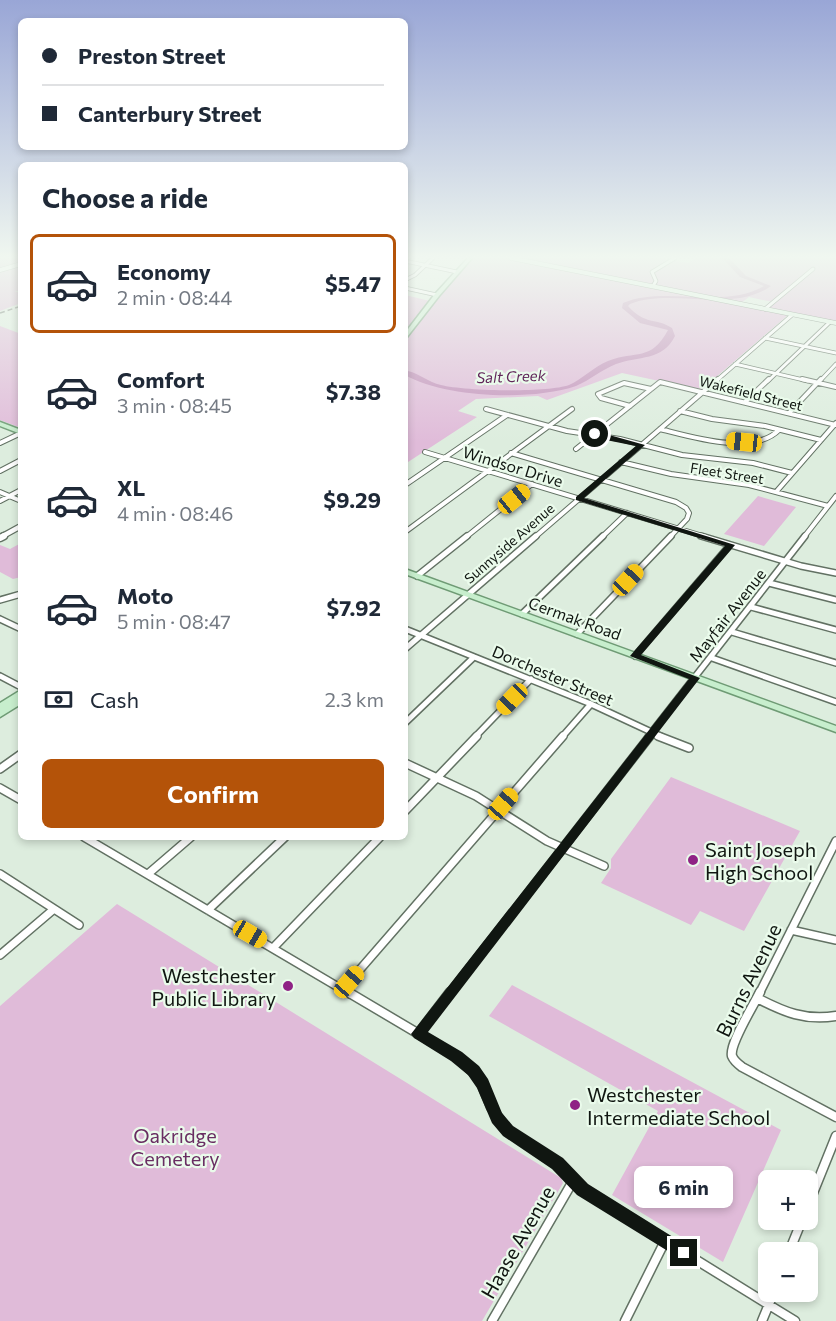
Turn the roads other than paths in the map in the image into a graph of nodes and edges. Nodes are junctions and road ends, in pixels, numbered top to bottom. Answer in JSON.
{"nodes":[{"id":1,"x":418,"y":320,"type":"edge"},
{"id":2,"x":787,"y":320,"type":"edge"},
{"id":3,"x":817,"y":320,"type":"edge"},
{"id":4,"x":830,"y":322,"type":"junction"},
{"id":5,"x":836,"y":323,"type":"edge"},
{"id":6,"x":408,"y":332,"type":"edge"},
{"id":7,"x":765,"y":338,"type":"junction"},
{"id":8,"x":804,"y":346,"type":"junction"},
{"id":9,"x":836,"y":353,"type":"edge"},
{"id":10,"x":735,"y":364,"type":"junction"},
{"id":11,"x":836,"y":364,"type":"edge"},
{"id":12,"x":776,"y":373,"type":"junction"},
{"id":13,"x":819,"y":382,"type":"junction"},
{"id":14,"x":836,"y":387,"type":"edge"},
{"id":15,"x":651,"y":389,"type":"junction"},
{"id":16,"x":702,"y":392,"type":"junction"},
{"id":17,"x":745,"y":402,"type":"junction"},
{"id":18,"x":630,"y":406,"type":"junction"},
{"id":19,"x":486,"y":409,"type":"dead end"},
{"id":20,"x":572,"y":409,"type":"dead end"},
{"id":21,"x":680,"y":411,"type":"junction"},
{"id":22,"x":789,"y":413,"type":"junction"},
{"id":23,"x":507,"y":415,"type":"junction"},
{"id":24,"x":0,"y":424,"type":"edge"},
{"id":25,"x":836,"y":424,"type":"edge"},
{"id":26,"x":548,"y":426,"type":"junction"},
{"id":27,"x":660,"y":429,"type":"junction"},
{"id":28,"x":779,"y":430,"type":"junction"},
{"id":29,"x":18,"y":431,"type":"edge"},
{"id":30,"x":18,"y":434,"type":"edge"},
{"id":31,"x":594,"y":435,"type":"junction"},
{"id":32,"x":821,"y":440,"type":"junction"},
{"id":33,"x":0,"y":443,"type":"edge"},
{"id":34,"x":642,"y":445,"type":"junction"},
{"id":35,"x":576,"y":449,"type":"dead end"},
{"id":36,"x":425,"y":452,"type":"dead end"},
{"id":37,"x":511,"y":453,"type":"junction"},
{"id":38,"x":445,"y":458,"type":"junction"},
{"id":39,"x":18,"y":462,"type":"edge"},
{"id":40,"x":621,"y":462,"type":"junction"},
{"id":41,"x":0,"y":471,"type":"edge"},
{"id":42,"x":488,"y":471,"type":"junction"},
{"id":43,"x":792,"y":473,"type":"junction"},
{"id":44,"x":600,"y":479,"type":"junction"},
{"id":45,"x":408,"y":483,"type":"edge"},
{"id":46,"x":532,"y":484,"type":"junction"},
{"id":47,"x":0,"y":492,"type":"edge"},
{"id":48,"x":18,"y":492,"type":"edge"},
{"id":49,"x":776,"y":492,"type":"junction"},
{"id":50,"x":10,"y":496,"type":"junction"},
{"id":51,"x":836,"y":496,"type":"edge"},
{"id":52,"x":578,"y":498,"type":"junction"},
{"id":53,"x":18,"y":500,"type":"edge"},
{"id":54,"x":0,"y":501,"type":"edge"},
{"id":55,"x":828,"y":506,"type":"junction"},
{"id":56,"x":627,"y":513,"type":"junction"},
{"id":57,"x":18,"y":527,"type":"edge"},
{"id":58,"x":678,"y":529,"type":"junction"},
{"id":59,"x":408,"y":530,"type":"edge"},
{"id":60,"x":0,"y":536,"type":"edge"},
{"id":61,"x":730,"y":545,"type":"junction"},
{"id":62,"x":785,"y":562,"type":"junction"},
{"id":63,"x":408,"y":572,"type":"edge"},
{"id":64,"x":836,"y":573,"type":"edge"},
{"id":65,"x":417,"y":576,"type":"junction"},
{"id":66,"x":769,"y":583,"type":"junction"},
{"id":67,"x":468,"y":594,"type":"junction"},
{"id":68,"x":18,"y":595,"type":"edge"},
{"id":69,"x":0,"y":600,"type":"edge"},
{"id":70,"x":836,"y":600,"type":"edge"},
{"id":71,"x":751,"y":607,"type":"junction"},
{"id":72,"x":522,"y":614,"type":"junction"},
{"id":73,"x":0,"y":619,"type":"edge"},
{"id":74,"x":18,"y":628,"type":"edge"},
{"id":75,"x":408,"y":630,"type":"edge"},
{"id":76,"x":836,"y":630,"type":"edge"},
{"id":77,"x":732,"y":632,"type":"junction"},
{"id":78,"x":577,"y":634,"type":"junction"},
{"id":79,"x":420,"y":635,"type":"junction"},
{"id":80,"x":408,"y":646,"type":"edge"},
{"id":81,"x":635,"y":656,"type":"junction"},
{"id":82,"x":474,"y":657,"type":"junction"},
{"id":83,"x":712,"y":658,"type":"junction"},
{"id":84,"x":836,"y":663,"type":"edge"},
{"id":85,"x":0,"y":676,"type":"edge"},
{"id":86,"x":695,"y":678,"type":"junction"},
{"id":87,"x":531,"y":679,"type":"junction"},
{"id":88,"x":18,"y":685,"type":"edge"},
{"id":89,"x":18,"y":695,"type":"edge"},
{"id":90,"x":18,"y":702,"type":"edge"},
{"id":91,"x":836,"y":702,"type":"edge"},
{"id":92,"x":591,"y":704,"type":"junction"},
{"id":93,"x":0,"y":707,"type":"edge"},
{"id":94,"x":0,"y":714,"type":"edge"},
{"id":95,"x":408,"y":720,"type":"edge"},
{"id":96,"x":836,"y":729,"type":"edge"},
{"id":97,"x":651,"y":733,"type":"junction"},
{"id":98,"x":689,"y":748,"type":"dead end"},
{"id":99,"x":18,"y":756,"type":"edge"},
{"id":100,"x":408,"y":764,"type":"edge"},
{"id":101,"x":0,"y":770,"type":"edge"},
{"id":102,"x":438,"y":777,"type":"junction"},
{"id":103,"x":0,"y":788,"type":"edge"},
{"id":104,"x":18,"y":798,"type":"edge"},
{"id":105,"x":408,"y":808,"type":"edge"},
{"id":106,"x":499,"y":809,"type":"junction"},
{"id":107,"x":93,"y":840,"type":"edge"},
{"id":108,"x":188,"y":840,"type":"edge"},
{"id":109,"x":282,"y":840,"type":"edge"},
{"id":110,"x":377,"y":840,"type":"edge"},
{"id":111,"x":836,"y":841,"type":"edge"},
{"id":112,"x":563,"y":848,"type":"junction"},
{"id":113,"x":604,"y":866,"type":"dead end"},
{"id":114,"x":148,"y":874,"type":"junction"},
{"id":115,"x":1,"y":876,"type":"edge"},
{"id":116,"x":54,"y":909,"type":"junction"},
{"id":117,"x":208,"y":910,"type":"junction"},
{"id":118,"x":79,"y":925,"type":"dead end"},
{"id":119,"x":791,"y":930,"type":"junction"},
{"id":120,"x":836,"y":940,"type":"edge"},
{"id":121,"x":273,"y":948,"type":"junction"},
{"id":122,"x":0,"y":955,"type":"edge"},
{"id":123,"x":343,"y":989,"type":"junction"},
{"id":124,"x":757,"y":998,"type":"junction"},
{"id":125,"x":836,"y":1016,"type":"edge"},
{"id":126,"x":418,"y":1034,"type":"junction"},
{"id":127,"x":836,"y":1117,"type":"edge"},
{"id":128,"x":836,"y":1136,"type":"edge"},
{"id":129,"x":573,"y":1181,"type":"junction"},
{"id":130,"x":818,"y":1181,"type":"edge"},
{"id":131,"x":664,"y":1241,"type":"junction"},
{"id":132,"x":769,"y":1302,"type":"edge"},
{"id":133,"x":768,"y":1305,"type":"junction"},
{"id":134,"x":492,"y":1321,"type":"edge"},
{"id":135,"x":625,"y":1321,"type":"edge"},
{"id":136,"x":762,"y":1321,"type":"edge"},
{"id":137,"x":795,"y":1321,"type":"edge"}],
"edges":[{"from":1,"to":6,"type":"main road"},
{"from":2,"to":7,"type":"street","name":"Sunnyside Avenue"},
{"from":3,"to":4,"type":"main road"},
{"from":4,"to":5,"type":"main road"},
{"from":4,"to":8,"type":"street"},
{"from":7,"to":8,"type":"street"},
{"from":7,"to":10,"type":"street","name":"Sunnyside Avenue"},
{"from":8,"to":9,"type":"street"},
{"from":8,"to":12,"type":"street"},
{"from":10,"to":12,"type":"street"},
{"from":10,"to":16,"type":"street","name":"Sunnyside Avenue"},
{"from":11,"to":13,"type":"street"},
{"from":12,"to":13,"type":"street"},
{"from":12,"to":17,"type":"street"},
{"from":13,"to":14,"type":"street"},
{"from":13,"to":22,"type":"street"},
{"from":15,"to":16,"type":"street","name":"Wakefield Street"},
{"from":15,"to":18,"type":"street"},
{"from":15,"to":18,"type":"street"},
{"from":16,"to":17,"type":"street","name":"Wakefield Street"},
{"from":16,"to":21,"type":"street","name":"Sunnyside Avenue"},
{"from":17,"to":22,"type":"street","name":"Wakefield Street"},
{"from":18,"to":31,"type":"street"},
{"from":19,"to":23,"type":"street"},
{"from":20,"to":26,"type":"street"},
{"from":21,"to":27,"type":"street","name":"Sunnyside Avenue"},
{"from":21,"to":28,"type":"street"},
{"from":22,"to":25,"type":"street","name":"Wakefield Street"},
{"from":23,"to":26,"type":"street"},
{"from":23,"to":38,"type":"street"},
{"from":24,"to":29,"type":"main road"},
{"from":25,"to":32,"type":"street"},
{"from":26,"to":31,"type":"street"},
{"from":26,"to":37,"type":"street"},
{"from":27,"to":28,"type":"street"},
{"from":27,"to":34,"type":"street","name":"Sunnyside Avenue"},
{"from":28,"to":32,"type":"street"},
{"from":30,"to":33,"type":"street"},
{"from":31,"to":34,"type":"street"},
{"from":31,"to":35,"type":"street"},
{"from":32,"to":43,"type":"street"},
{"from":34,"to":40,"type":"street","name":"Sunnyside Avenue"},
{"from":34,"to":43,"type":"street"},
{"from":36,"to":38,"type":"street","name":"Windsor Drive"},
{"from":37,"to":42,"type":"street"},
{"from":37,"to":44,"type":"street"},
{"from":38,"to":42,"type":"street","name":"Windsor Drive"},
{"from":38,"to":45,"type":"street"},
{"from":39,"to":41,"type":"street"},
{"from":40,"to":44,"type":"street","name":"Sunnyside Avenue"},
{"from":40,"to":49,"type":"street","name":"Fleet Street"},
{"from":42,"to":46,"type":"street","name":"Windsor Drive"},
{"from":42,"to":59,"type":"street"},
{"from":43,"to":49,"type":"street"},
{"from":44,"to":52,"type":"street","name":"Sunnyside Avenue"},
{"from":44,"to":58,"type":"street"},
{"from":46,"to":52,"type":"street","name":"Windsor Drive"},
{"from":46,"to":65,"type":"street"},
{"from":47,"to":50,"type":"street"},
{"from":48,"to":50,"type":"street"},
{"from":49,"to":55,"type":"street","name":"Fleet Street"},
{"from":50,"to":53,"type":"street"},
{"from":50,"to":54,"type":"street"},
{"from":51,"to":55,"type":"street","name":"Mayfair Avenue"},
{"from":52,"to":56,"type":"street","name":"Windsor Drive"},
{"from":52,"to":67,"type":"street","name":"Sunnyside Avenue"},
{"from":55,"to":62,"type":"street","name":"Mayfair Avenue"},
{"from":56,"to":58,"type":"street","name":"Windsor Drive"},
{"from":56,"to":72,"type":"street"},
{"from":57,"to":60,"type":"street"},
{"from":58,"to":61,"type":"street","name":"Windsor Drive"},
{"from":58,"to":78,"type":"street"},
{"from":61,"to":62,"type":"street","name":"Windsor Drive"},
{"from":61,"to":81,"type":"street"},
{"from":62,"to":64,"type":"street","name":"Windsor Drive"},
{"from":62,"to":66,"type":"street","name":"Mayfair Avenue"},
{"from":63,"to":65,"type":"main road","name":"Cermak Road"},
{"from":65,"to":67,"type":"main road","name":"Cermak Road"},
{"from":66,"to":70,"type":"street"},
{"from":66,"to":71,"type":"street","name":"Mayfair Avenue"},
{"from":67,"to":72,"type":"main road","name":"Cermak Road"},
{"from":67,"to":79,"type":"street","name":"Sunnyside Avenue"},
{"from":68,"to":69,"type":"street"},
{"from":71,"to":76,"type":"street"},
{"from":71,"to":77,"type":"street","name":"Mayfair Avenue"},
{"from":72,"to":78,"type":"main road","name":"Cermak Road"},
{"from":73,"to":74,"type":"street"},
{"from":75,"to":79,"type":"street","name":"Dorchester Street"},
{"from":77,"to":83,"type":"street","name":"Mayfair Avenue"},
{"from":77,"to":84,"type":"street"},
{"from":78,"to":81,"type":"main road","name":"Cermak Road"},
{"from":79,"to":80,"type":"street","name":"Sunnyside Avenue"},
{"from":79,"to":82,"type":"street","name":"Dorchester Street"},
{"from":81,"to":86,"type":"main road","name":"Cermak Road"},
{"from":82,"to":87,"type":"street","name":"Dorchester Street"},
{"from":82,"to":95,"type":"street"},
{"from":83,"to":86,"type":"street","name":"Mayfair Avenue"},
{"from":83,"to":91,"type":"street"},
{"from":85,"to":88,"type":"street"},
{"from":86,"to":96,"type":"main road","name":"Cermak Road"},
{"from":86,"to":97,"type":"street","name":"Mayfair Avenue"},
{"from":87,"to":92,"type":"street","name":"Dorchester Street"},
{"from":87,"to":102,"type":"street"},
{"from":89,"to":93,"type":"main road"},
{"from":90,"to":94,"type":"main road"},
{"from":92,"to":97,"type":"street","name":"Dorchester Street"},
{"from":92,"to":106,"type":"street"},
{"from":97,"to":98,"type":"street","name":"Dorchester Street"},
{"from":97,"to":112,"type":"street","name":"Mayfair Avenue"},
{"from":99,"to":101,"type":"street"},
{"from":100,"to":102,"type":"street"},
{"from":102,"to":105,"type":"street"},
{"from":102,"to":106,"type":"street"},
{"from":103,"to":104,"type":"street"},
{"from":106,"to":112,"type":"street"},
{"from":106,"to":123,"type":"street"},
{"from":107,"to":114,"type":"street"},
{"from":108,"to":114,"type":"street"},
{"from":109,"to":117,"type":"street"},
{"from":110,"to":121,"type":"street"},
{"from":111,"to":119,"type":"street","name":"Burns Avenue"},
{"from":112,"to":113,"type":"street"},
{"from":112,"to":126,"type":"street","name":"Mayfair Avenue"},
{"from":114,"to":117,"type":"street"},
{"from":115,"to":116,"type":"street"},
{"from":116,"to":118,"type":"street"},
{"from":116,"to":122,"type":"street"},
{"from":117,"to":121,"type":"street"},
{"from":119,"to":120,"type":"street"},
{"from":119,"to":124,"type":"street","name":"Burns Avenue"},
{"from":121,"to":123,"type":"street"},
{"from":123,"to":126,"type":"street"},
{"from":124,"to":125,"type":"street"},
{"from":124,"to":127,"type":"street","name":"Burns Avenue"},
{"from":126,"to":129,"type":"street"},
{"from":128,"to":130,"type":"street"},
{"from":129,"to":131,"type":"street"},
{"from":129,"to":134,"type":"street","name":"Haase Avenue"},
{"from":131,"to":133,"type":"street"},
{"from":131,"to":135,"type":"street"},
{"from":132,"to":133,"type":"street"},
{"from":133,"to":136,"type":"street"},
{"from":133,"to":137,"type":"street"}]}
